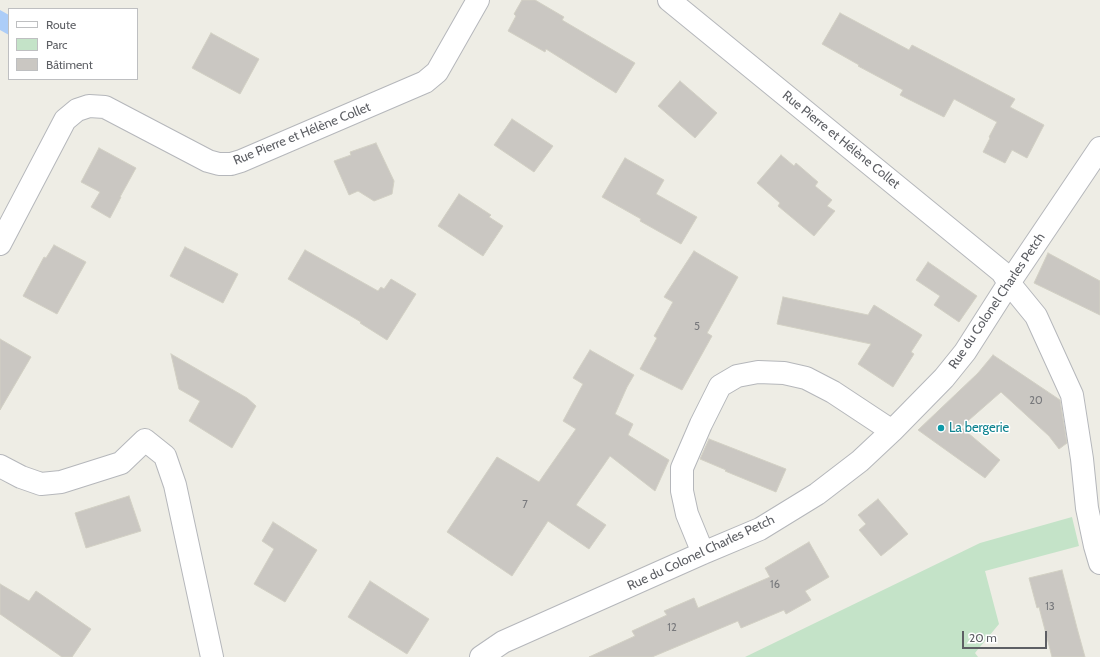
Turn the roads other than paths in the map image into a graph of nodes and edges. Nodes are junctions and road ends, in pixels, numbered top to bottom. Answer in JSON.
{"nodes":[{"id":1,"x":478,"y":0,"type":"edge"},
{"id":2,"x":669,"y":0,"type":"edge"},
{"id":3,"x":1100,"y":148,"type":"edge"},
{"id":4,"x":0,"y":244,"type":"edge"},
{"id":5,"x":1009,"y":283,"type":"junction"},
{"id":6,"x":892,"y":432,"type":"junction"},
{"id":7,"x":0,"y":466,"type":"edge"},
{"id":8,"x":1094,"y":508,"type":"edge"},
{"id":9,"x":703,"y":553,"type":"junction"},
{"id":10,"x":1100,"y":563,"type":"edge"},
{"id":11,"x":212,"y":657,"type":"edge"},
{"id":12,"x":481,"y":657,"type":"edge"}],
"edges":[{"from":1,"to":4,"type":"street","name":"Rue Pierre et Hélène Collet"},
{"from":2,"to":5,"type":"street","name":"Rue Pierre et Hélène Collet"},
{"from":3,"to":5,"type":"street","name":"Rue du Colonel Charles Petch"},
{"from":5,"to":6,"type":"street","name":"Rue du Colonel Charles Petch"},
{"from":5,"to":8,"type":"street","name":"Rue Pierre et Hélène Collet"},
{"from":6,"to":9,"type":"street","name":"Rue du Colonel Charles Petch"},
{"from":6,"to":9,"type":"street"},
{"from":7,"to":11,"type":"street"},
{"from":8,"to":10,"type":"street","name":"Rue Pierre et Hélène Collet"},
{"from":9,"to":12,"type":"street","name":"Rue du Colonel Charles Petch"}]}
